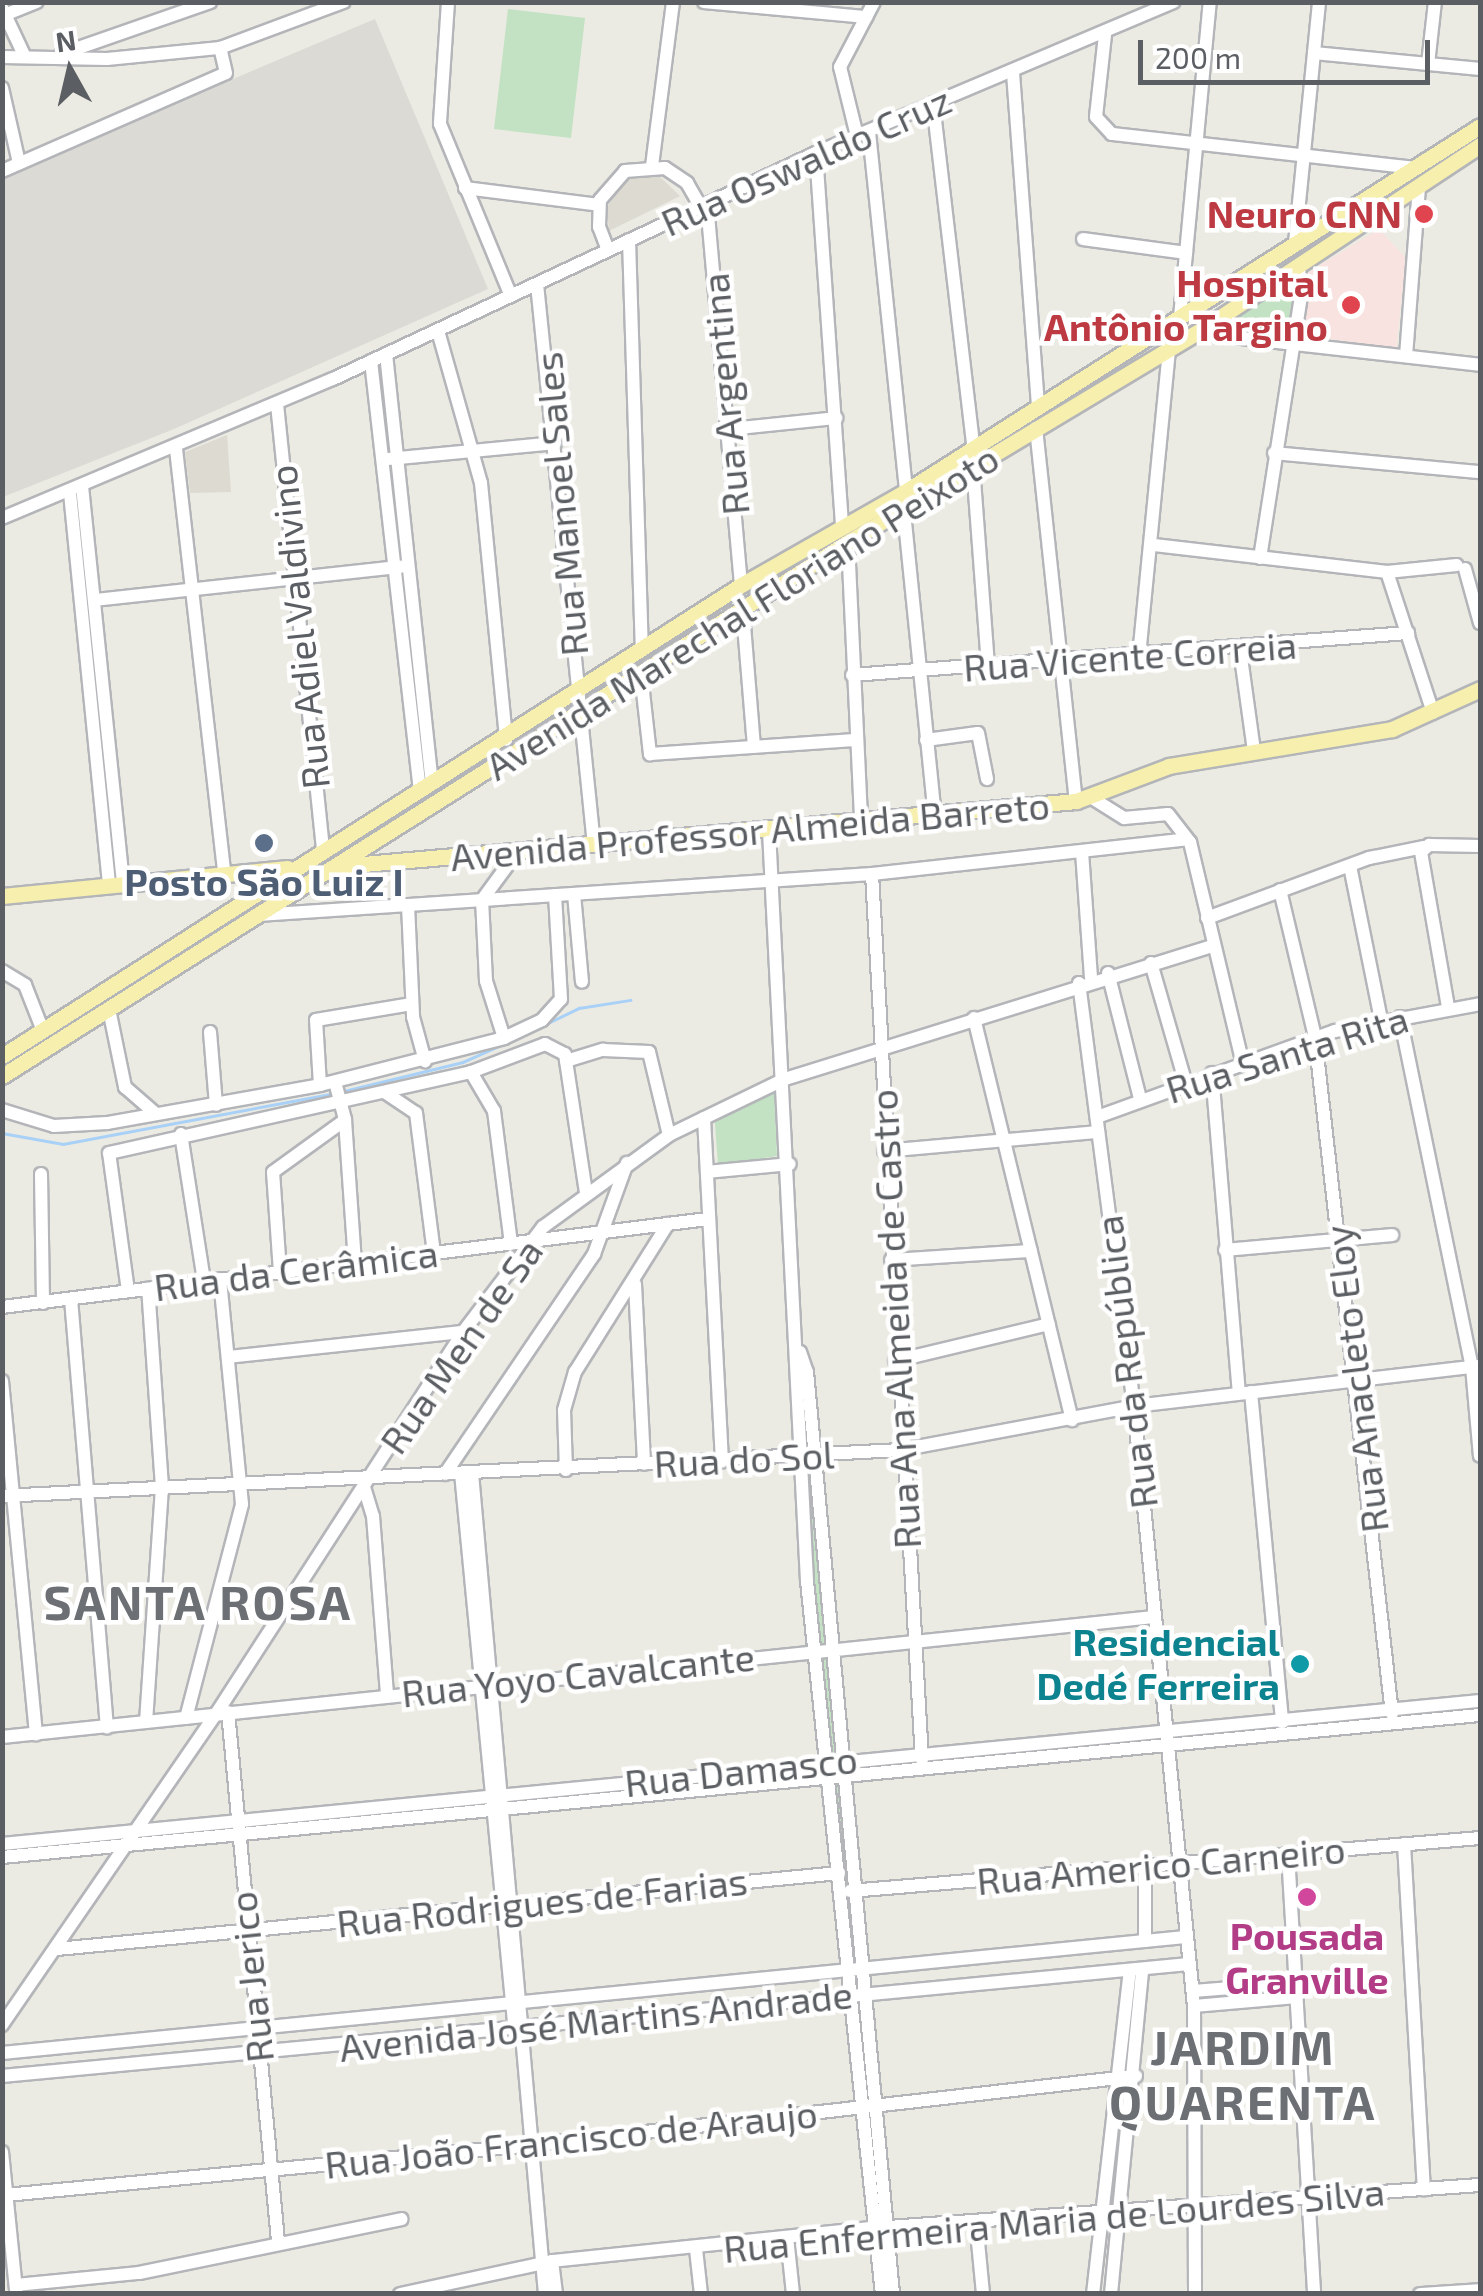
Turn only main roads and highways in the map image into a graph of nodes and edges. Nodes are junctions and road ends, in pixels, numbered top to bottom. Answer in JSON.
{"nodes":[{"id":1,"x":1480,"y":126,"type":"edge"},
{"id":2,"x":1480,"y":145,"type":"edge"},
{"id":3,"x":845,"y":535,"type":"junction"},
{"id":4,"x":1480,"y":688,"type":"edge"},
{"id":5,"x":338,"y":866,"type":"junction"},
{"id":6,"x":297,"y":867,"type":"junction"},
{"id":7,"x":3,"y":890,"type":"edge"},
{"id":8,"x":2,"y":1056,"type":"edge"},
{"id":9,"x":2,"y":1076,"type":"edge"}],
"edges":[{"from":1,"to":3,"type":"main road","name":"Avenida Marechal Floriano Peixoto"},
{"from":2,"to":3,"type":"main road","name":"Avenida Marechal Floriano Peixoto"},
{"from":3,"to":5,"type":"main road","name":"Avenida Marechal Floriano Peixoto"},
{"from":3,"to":6,"type":"main road","name":"Avenida Marechal Floriano Peixoto"},
{"from":4,"to":5,"type":"main road","name":"Avenida Professor Almeida Barreto"},
{"from":5,"to":6,"type":"main road","name":"Avenida Professor Almeida Barreto"},
{"from":5,"to":9,"type":"main road","name":"Avenida Marechal Floriano Peixoto"},
{"from":6,"to":7,"type":"main road","name":"Avenida Professor Almeida Barreto"},
{"from":6,"to":8,"type":"main road","name":"Avenida Marechal Floriano Peixoto"}]}
